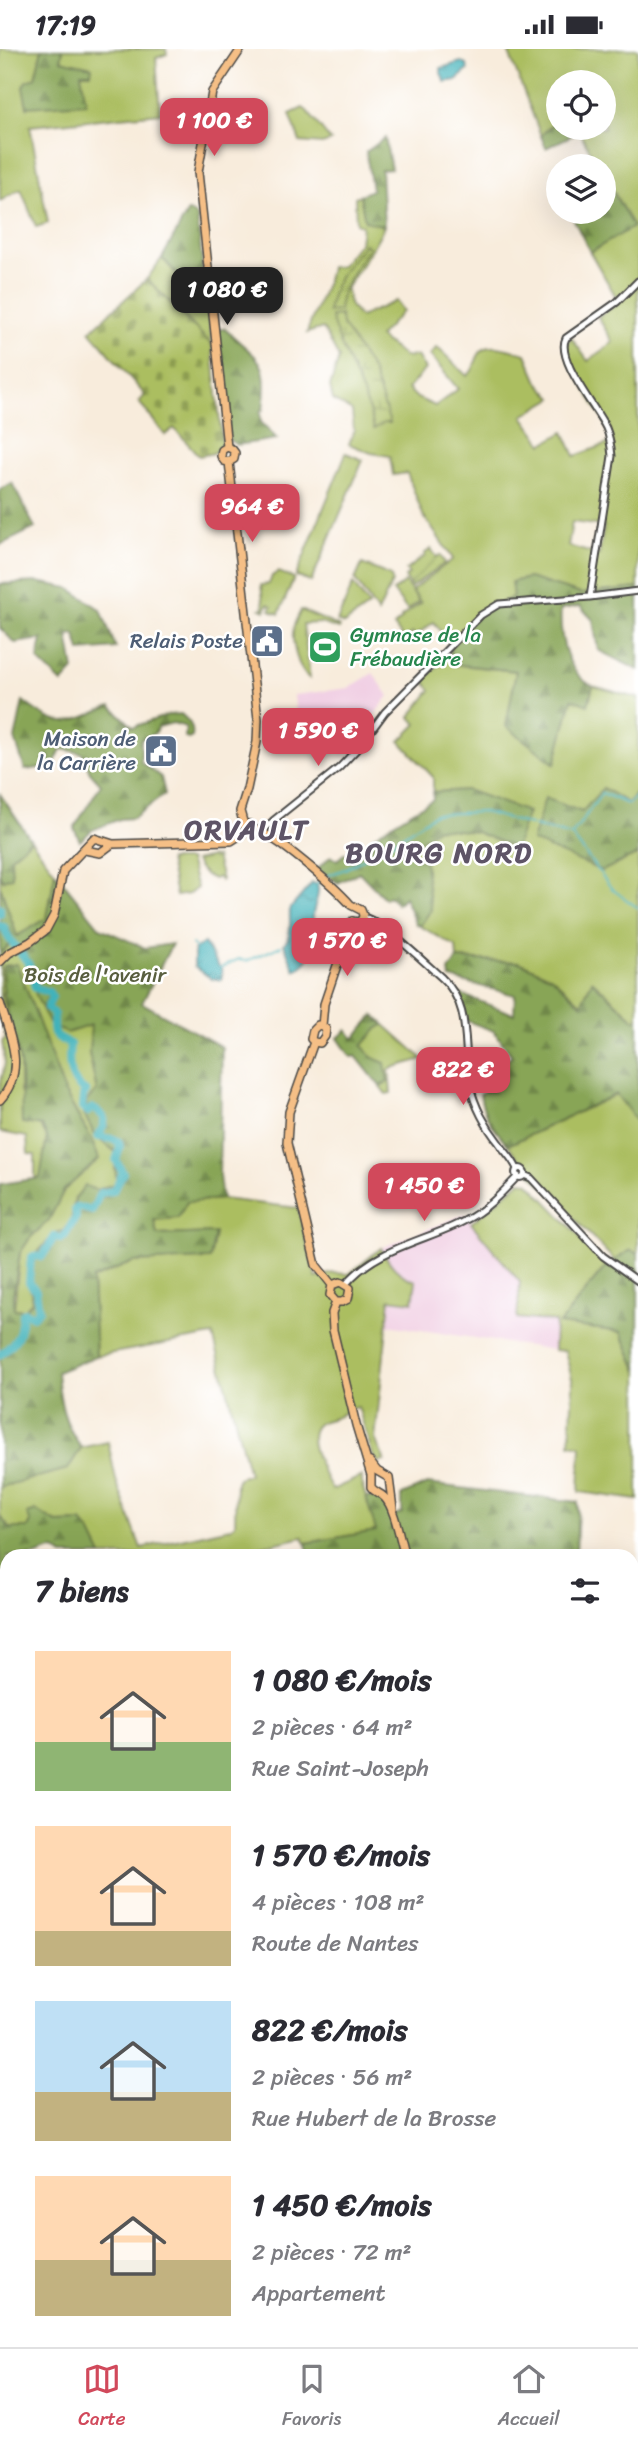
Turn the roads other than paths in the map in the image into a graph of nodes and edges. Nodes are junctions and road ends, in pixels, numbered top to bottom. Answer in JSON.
{"nodes":[{"id":1,"x":241,"y":49,"type":"edge"},
{"id":2,"x":638,"y":281,"type":"edge"},
{"id":3,"x":638,"y":591,"type":"edge"},
{"id":4,"x":590,"y":597,"type":"junction"},
{"id":5,"x":244,"y":825,"type":"junction"},
{"id":6,"x":253,"y":829,"type":"junction"},
{"id":7,"x":263,"y":831,"type":"junction"},
{"id":8,"x":242,"y":834,"type":"junction"},
{"id":9,"x":104,"y":845,"type":"junction"},
{"id":10,"x":88,"y":849,"type":"junction"},
{"id":11,"x":353,"y":909,"type":"junction"},
{"id":12,"x":363,"y":917,"type":"junction"},
{"id":13,"x":352,"y":921,"type":"junction"},
{"id":14,"x":0,"y":962,"type":"edge"},
{"id":15,"x":0,"y":1003,"type":"edge"},
{"id":16,"x":0,"y":1100,"type":"edge"},
{"id":17,"x":520,"y":1174,"type":"junction"},
{"id":18,"x":638,"y":1281,"type":"edge"},
{"id":19,"x":346,"y":1283,"type":"junction"},
{"id":20,"x":332,"y":1285,"type":"junction"},
{"id":21,"x":336,"y":1302,"type":"junction"},
{"id":22,"x":363,"y":1451,"type":"junction"},
{"id":23,"x":380,"y":1473,"type":"junction"},
{"id":24,"x":371,"y":1479,"type":"junction"},
{"id":25,"x":390,"y":1488,"type":"junction"},
{"id":26,"x":382,"y":1494,"type":"junction"},
{"id":27,"x":393,"y":1513,"type":"junction"},
{"id":28,"x":403,"y":1549,"type":"edge"}],
"edges":[{"from":1,"to":5,"type":"main road"},
{"from":2,"to":4,"type":"street"},
{"from":3,"to":4,"type":"street"},
{"from":4,"to":7,"type":"street"},
{"from":5,"to":6,"type":"main road"},
{"from":5,"to":8,"type":"main road"},
{"from":6,"to":7,"type":"main road"},
{"from":6,"to":8,"type":"main road"},
{"from":7,"to":11,"type":"main road"},
{"from":8,"to":9,"type":"main road"},
{"from":9,"to":10,"type":"main road"},
{"from":9,"to":10,"type":"main road"},
{"from":10,"to":14,"type":"main road"},
{"from":11,"to":12,"type":"main road"},
{"from":11,"to":13,"type":"main road"},
{"from":12,"to":13,"type":"main road"},
{"from":12,"to":17,"type":"street"},
{"from":13,"to":20,"type":"main road"},
{"from":15,"to":16,"type":"main road"},
{"from":17,"to":18,"type":"street"},
{"from":17,"to":19,"type":"street"},
{"from":19,"to":20,"type":"main road"},
{"from":19,"to":21,"type":"main road"},
{"from":20,"to":21,"type":"main road"},
{"from":21,"to":22,"type":"main road"},
{"from":22,"to":23,"type":"main road"},
{"from":22,"to":24,"type":"main road"},
{"from":23,"to":24,"type":"main road"},
{"from":23,"to":25,"type":"main road"},
{"from":24,"to":26,"type":"main road"},
{"from":25,"to":26,"type":"main road"},
{"from":25,"to":27,"type":"main road"},
{"from":26,"to":27,"type":"main road"},
{"from":27,"to":28,"type":"main road"}]}
